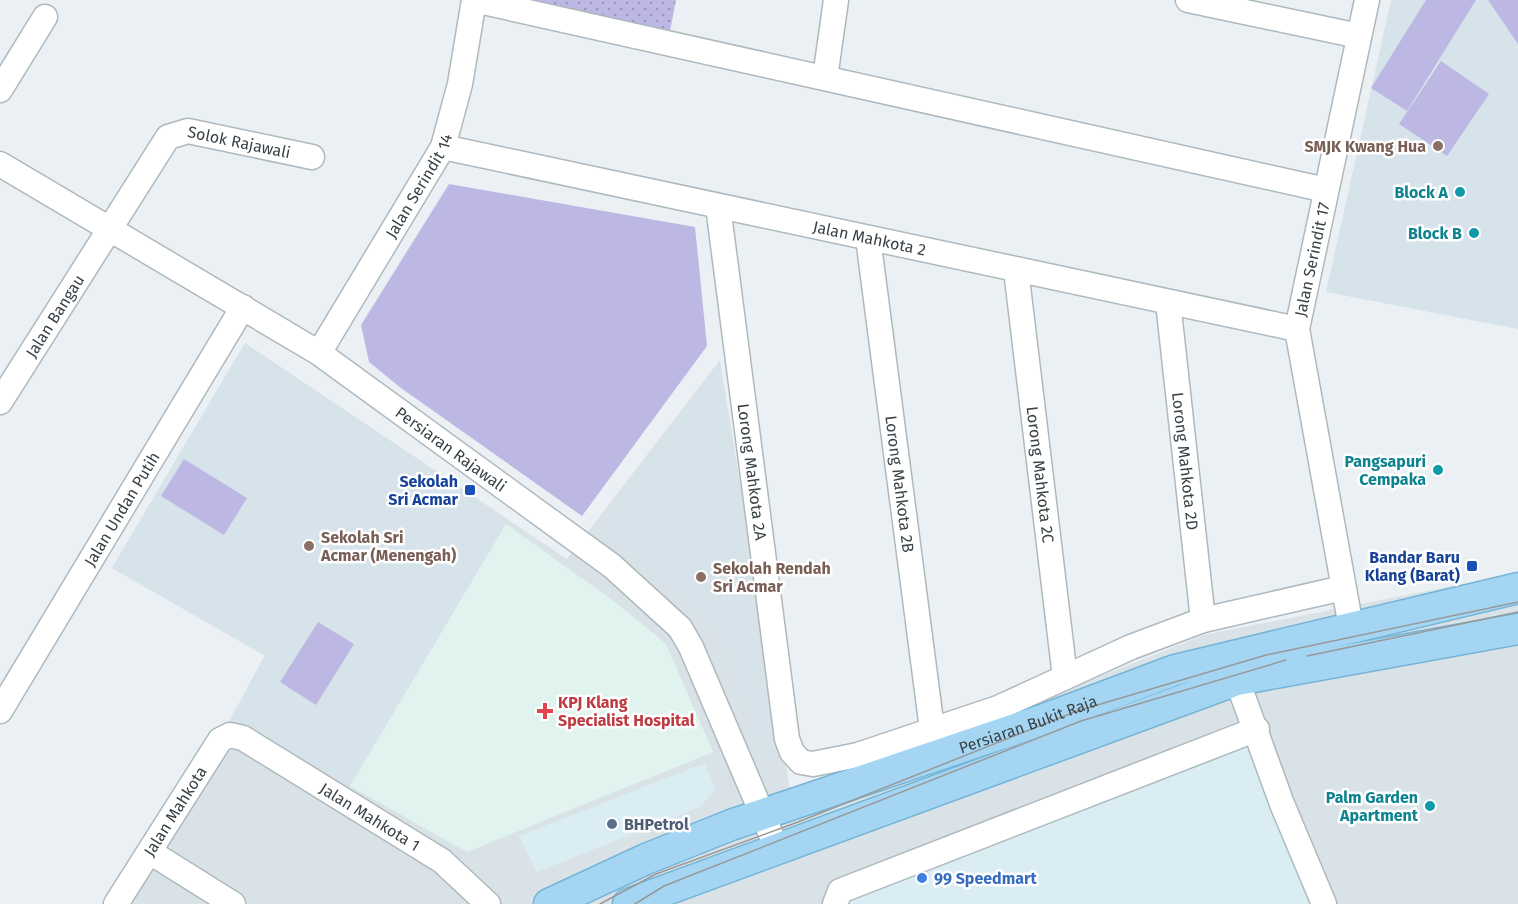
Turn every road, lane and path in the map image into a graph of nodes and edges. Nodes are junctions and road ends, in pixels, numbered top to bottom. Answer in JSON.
{"nodes":[{"id":1,"x":474,"y":0,"type":"edge"},
{"id":2,"x":837,"y":0,"type":"edge"},
{"id":3,"x":1188,"y":0,"type":"edge"},
{"id":4,"x":1367,"y":0,"type":"edge"},
{"id":5,"x":45,"y":17,"type":"dead end"},
{"id":6,"x":1359,"y":36,"type":"junction"},
{"id":7,"x":825,"y":78,"type":"junction"},
{"id":8,"x":0,"y":90,"type":"edge"},
{"id":9,"x":443,"y":147,"type":"junction"},
{"id":10,"x":312,"y":157,"type":"dead end"},
{"id":11,"x":0,"y":164,"type":"edge"},
{"id":12,"x":1326,"y":190,"type":"junction"},
{"id":13,"x":718,"y":206,"type":"junction"},
{"id":14,"x":108,"y":228,"type":"junction"},
{"id":15,"x":868,"y":238,"type":"junction"},
{"id":16,"x":1016,"y":270,"type":"junction"},
{"id":17,"x":1168,"y":302,"type":"junction"},
{"id":18,"x":243,"y":307,"type":"junction"},
{"id":19,"x":1297,"y":329,"type":"junction"},
{"id":20,"x":319,"y":353,"type":"junction"},
{"id":21,"x":9,"y":367,"type":"edge"},
{"id":22,"x":0,"y":402,"type":"edge"},
{"id":23,"x":1343,"y":588,"type":"junction"},
{"id":24,"x":1518,"y":588,"type":"edge"},
{"id":25,"x":1203,"y":620,"type":"junction"},
{"id":26,"x":1351,"y":627,"type":"junction"},
{"id":27,"x":1518,"y":629,"type":"edge"},
{"id":28,"x":1065,"y":677,"type":"junction"},
{"id":29,"x":1238,"y":680,"type":"junction"},
{"id":30,"x":0,"y":711,"type":"edge"},
{"id":31,"x":932,"y":729,"type":"junction"},
{"id":32,"x":1257,"y":729,"type":"junction"},
{"id":33,"x":243,"y":738,"type":"joint"},
{"id":34,"x":763,"y":814,"type":"junction"},
{"id":35,"x":778,"y":851,"type":"junction"},
{"id":36,"x":150,"y":852,"type":"junction"},
{"id":37,"x":116,"y":904,"type":"edge"},
{"id":38,"x":233,"y":904,"type":"edge"},
{"id":39,"x":488,"y":904,"type":"edge"},
{"id":40,"x":549,"y":904,"type":"edge"},
{"id":41,"x":628,"y":904,"type":"edge"},
{"id":42,"x":835,"y":904,"type":"edge"},
{"id":43,"x":1324,"y":904,"type":"edge"}],
"edges":[{"from":1,"to":7,"type":"street"},
{"from":1,"to":9,"type":"street","name":"Jalan Serindit 14"},
{"from":2,"to":7,"type":"street"},
{"from":3,"to":6,"type":"street"},
{"from":4,"to":6,"type":"street","name":"Jalan Serindit 17"},
{"from":5,"to":8,"type":"street"},
{"from":6,"to":12,"type":"street","name":"Jalan Serindit 17"},
{"from":7,"to":12,"type":"street"},
{"from":9,"to":13,"type":"street","name":"Jalan Mahkota 2"},
{"from":9,"to":20,"type":"street","name":"Jalan Serindit 14"},
{"from":10,"to":14,"type":"street","name":"Solok Rajawali"},
{"from":11,"to":14,"type":"street","name":"Persiaran Rajawali"},
{"from":12,"to":19,"type":"street","name":"Jalan Serindit 17"},
{"from":13,"to":15,"type":"street","name":"Jalan Mahkota 2"},
{"from":13,"to":31,"type":"street","name":"Lorong Mahkota 2A"},
{"from":14,"to":18,"type":"street","name":"Persiaran Rajawali"},
{"from":14,"to":21,"type":"street","name":"Jalan Bangau"},
{"from":15,"to":16,"type":"street","name":"Jalan Mahkota 2"},
{"from":15,"to":31,"type":"street","name":"Lorong Mahkota 2B"},
{"from":16,"to":17,"type":"street","name":"Jalan Mahkota 2"},
{"from":16,"to":28,"type":"street","name":"Lorong Mahkota 2C"},
{"from":17,"to":19,"type":"street","name":"Jalan Mahkota 2"},
{"from":17,"to":25,"type":"street","name":"Lorong Mahkota 2D"},
{"from":18,"to":20,"type":"street","name":"Persiaran Rajawali"},
{"from":18,"to":30,"type":"street","name":"Jalan Undan Putih"},
{"from":19,"to":23,"type":"street","name":"Jalan Serindit 17"},
{"from":20,"to":34,"type":"street","name":"Persiaran Rajawali"},
{"from":21,"to":22,"type":"street","name":"Jalan Bangau"},
{"from":23,"to":25,"type":"street"},
{"from":23,"to":26,"type":"street","name":"Jalan Serindit 17"},
{"from":24,"to":26,"type":"main road","name":"Persiaran Bukit Raja"},
{"from":25,"to":28,"type":"street"},
{"from":26,"to":34,"type":"main road","name":"Persiaran Bukit Raja"},
{"from":27,"to":29,"type":"main road","name":"Persiaran Bukit Raja"},
{"from":28,"to":31,"type":"street"},
{"from":29,"to":32,"type":"street"},
{"from":29,"to":35,"type":"main road","name":"Persiaran Bukit Raja"},
{"from":32,"to":42,"type":"street"},
{"from":32,"to":43,"type":"street"},
{"from":33,"to":36,"type":"street","name":"Jalan Mahkota"},
{"from":33,"to":39,"type":"street","name":"Jalan Mahkota 1"},
{"from":34,"to":35,"type":"street","name":"Persiaran Rajawali"},
{"from":34,"to":40,"type":"main road","name":"Persiaran Bukit Raja"},
{"from":35,"to":41,"type":"main road","name":"Persiaran Bukit Raja"},
{"from":36,"to":37,"type":"street","name":"Jalan Mahkota"},
{"from":36,"to":38,"type":"street"}]}
